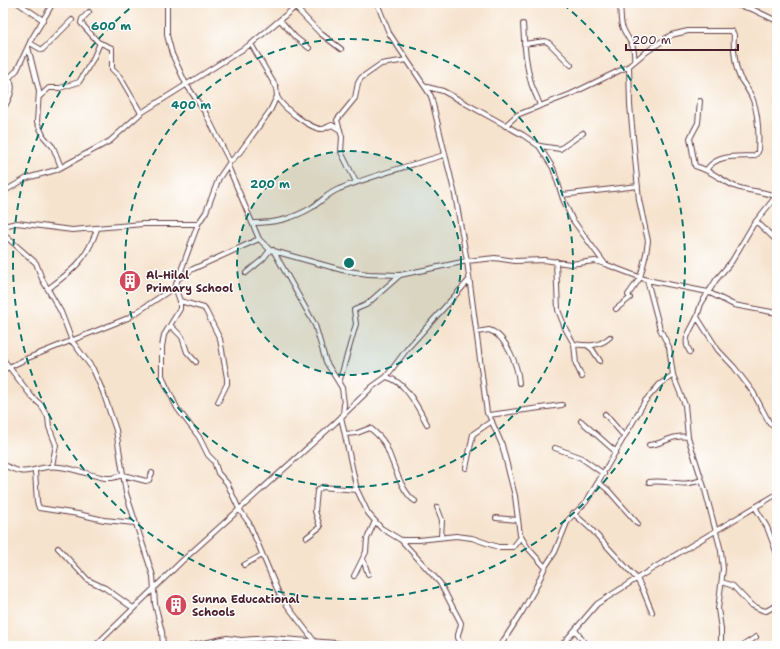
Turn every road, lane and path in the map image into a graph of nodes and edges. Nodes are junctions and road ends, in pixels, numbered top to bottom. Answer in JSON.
{"nodes":[{"id":1,"x":18,"y":3,"type":"edge"},
{"id":2,"x":53,"y":3,"type":"edge"},
{"id":3,"x":167,"y":3,"type":"edge"},
{"id":4,"x":300,"y":3,"type":"edge"},
{"id":5,"x":377,"y":3,"type":"edge"},
{"id":6,"x":620,"y":3,"type":"edge"},
{"id":7,"x":729,"y":3,"type":"edge"},
{"id":8,"x":295,"y":7,"type":"junction"},
{"id":9,"x":89,"y":12,"type":"dead end"},
{"id":10,"x":43,"y":20,"type":"junction"},
{"id":11,"x":72,"y":20,"type":"dead end"},
{"id":12,"x":280,"y":20,"type":"junction"},
{"id":13,"x":777,"y":22,"type":"edge"},
{"id":14,"x":523,"y":24,"type":"dead end"},
{"id":15,"x":100,"y":43,"type":"junction"},
{"id":16,"x":251,"y":44,"type":"junction"},
{"id":17,"x":524,"y":44,"type":"junction"},
{"id":18,"x":29,"y":45,"type":"junction"},
{"id":19,"x":309,"y":48,"type":"dead end"},
{"id":20,"x":341,"y":49,"type":"dead end"},
{"id":21,"x":407,"y":60,"type":"junction"},
{"id":22,"x":634,"y":61,"type":"junction"},
{"id":23,"x":571,"y":65,"type":"dead end"},
{"id":24,"x":629,"y":66,"type":"junction"},
{"id":25,"x":3,"y":76,"type":"edge"},
{"id":26,"x":9,"y":78,"type":"junction"},
{"id":27,"x":186,"y":84,"type":"junction"},
{"id":28,"x":427,"y":87,"type":"junction"},
{"id":29,"x":277,"y":96,"type":"junction"},
{"id":30,"x":39,"y":97,"type":"junction"},
{"id":31,"x":700,"y":101,"type":"dead end"},
{"id":32,"x":540,"y":106,"type":"junction"},
{"id":33,"x":3,"y":110,"type":"edge"},
{"id":34,"x":141,"y":113,"type":"junction"},
{"id":35,"x":505,"y":126,"type":"junction"},
{"id":36,"x":340,"y":130,"type":"junction"},
{"id":37,"x":583,"y":133,"type":"dead end"},
{"id":38,"x":540,"y":146,"type":"junction"},
{"id":39,"x":444,"y":155,"type":"junction"},
{"id":40,"x":229,"y":164,"type":"junction"},
{"id":41,"x":61,"y":167,"type":"junction"},
{"id":42,"x":707,"y":169,"type":"junction"},
{"id":43,"x":356,"y":182,"type":"junction"},
{"id":44,"x":638,"y":186,"type":"junction"},
{"id":45,"x":3,"y":192,"type":"edge"},
{"id":46,"x":562,"y":195,"type":"junction"},
{"id":47,"x":776,"y":196,"type":"edge"},
{"id":48,"x":756,"y":221,"type":"junction"},
{"id":49,"x":253,"y":223,"type":"junction"},
{"id":50,"x":198,"y":224,"type":"junction"},
{"id":51,"x":3,"y":226,"type":"edge"},
{"id":52,"x":97,"y":229,"type":"junction"},
{"id":53,"x":3,"y":234,"type":"edge"},
{"id":54,"x":259,"y":239,"type":"junction"},
{"id":55,"x":777,"y":241,"type":"edge"},
{"id":56,"x":272,"y":250,"type":"junction"},
{"id":57,"x":467,"y":261,"type":"junction"},
{"id":58,"x":556,"y":261,"type":"junction"},
{"id":59,"x":605,"y":264,"type":"junction"},
{"id":60,"x":246,"y":273,"type":"dead end"},
{"id":61,"x":400,"y":275,"type":"junction"},
{"id":62,"x":179,"y":278,"type":"junction"},
{"id":63,"x":640,"y":278,"type":"junction"},
{"id":64,"x":469,"y":280,"type":"junction"},
{"id":65,"x":647,"y":280,"type":"junction"},
{"id":66,"x":175,"y":288,"type":"junction"},
{"id":67,"x":48,"y":289,"type":"junction"},
{"id":68,"x":708,"y":292,"type":"junction"},
{"id":69,"x":180,"y":301,"type":"junction"},
{"id":70,"x":616,"y":309,"type":"dead end"},
{"id":71,"x":777,"y":313,"type":"edge"},
{"id":72,"x":697,"y":317,"type":"junction"},
{"id":73,"x":171,"y":326,"type":"junction"},
{"id":74,"x":477,"y":332,"type":"junction"},
{"id":75,"x":610,"y":337,"type":"dead end"},
{"id":76,"x":72,"y":341,"type":"junction"},
{"id":77,"x":574,"y":344,"type":"junction"},
{"id":78,"x":588,"y":346,"type":"junction"},
{"id":79,"x":690,"y":352,"type":"dead end"},
{"id":80,"x":3,"y":359,"type":"edge"},
{"id":81,"x":600,"y":361,"type":"dead end"},
{"id":82,"x":196,"y":362,"type":"dead end"},
{"id":83,"x":8,"y":367,"type":"junction"},
{"id":84,"x":3,"y":370,"type":"edge"},
{"id":85,"x":673,"y":375,"type":"junction"},
{"id":86,"x":386,"y":377,"type":"junction"},
{"id":87,"x":582,"y":377,"type":"dead end"},
{"id":88,"x":339,"y":383,"type":"junction"},
{"id":89,"x":519,"y":383,"type":"dead end"},
{"id":90,"x":218,"y":402,"type":"dead end"},
{"id":91,"x":562,"y":405,"type":"dead end"},
{"id":92,"x":605,"y":414,"type":"dead end"},
{"id":93,"x":489,"y":415,"type":"junction"},
{"id":94,"x":342,"y":416,"type":"junction"},
{"id":95,"x":492,"y":421,"type":"junction"},
{"id":96,"x":582,"y":421,"type":"dead end"},
{"id":97,"x":427,"y":424,"type":"dead end"},
{"id":98,"x":777,"y":428,"type":"edge"},
{"id":99,"x":345,"y":434,"type":"junction"},
{"id":100,"x":624,"y":436,"type":"junction"},
{"id":101,"x":688,"y":438,"type":"junction"},
{"id":102,"x":649,"y":446,"type":"dead end"},
{"id":103,"x":555,"y":448,"type":"dead end"},
{"id":104,"x":616,"y":452,"type":"junction"},
{"id":105,"x":3,"y":464,"type":"edge"},
{"id":106,"x":52,"y":466,"type":"junction"},
{"id":107,"x":466,"y":468,"type":"dead end"},
{"id":108,"x":35,"y":471,"type":"junction"},
{"id":109,"x":152,"y":473,"type":"dead end"},
{"id":110,"x":604,"y":474,"type":"junction"},
{"id":111,"x":123,"y":475,"type":"junction"},
{"id":112,"x":701,"y":480,"type":"junction"},
{"id":113,"x":598,"y":482,"type":"junction"},
{"id":114,"x":649,"y":482,"type":"dead end"},
{"id":115,"x":357,"y":490,"type":"junction"},
{"id":116,"x":777,"y":494,"type":"edge"},
{"id":117,"x":415,"y":501,"type":"dead end"},
{"id":118,"x":437,"y":507,"type":"dead end"},
{"id":119,"x":755,"y":507,"type":"junction"},
{"id":120,"x":239,"y":509,"type":"junction"},
{"id":121,"x":573,"y":513,"type":"junction"},
{"id":122,"x":496,"y":518,"type":"dead end"},
{"id":123,"x":375,"y":520,"type":"junction"},
{"id":124,"x":518,"y":520,"type":"junction"},
{"id":125,"x":135,"y":523,"type":"junction"},
{"id":126,"x":638,"y":524,"type":"dead end"},
{"id":127,"x":715,"y":532,"type":"junction"},
{"id":128,"x":306,"y":537,"type":"dead end"},
{"id":129,"x":441,"y":537,"type":"junction"},
{"id":130,"x":521,"y":537,"type":"junction"},
{"id":131,"x":401,"y":540,"type":"junction"},
{"id":132,"x":58,"y":548,"type":"dead end"},
{"id":133,"x":777,"y":554,"type":"edge"},
{"id":134,"x":262,"y":555,"type":"junction"},
{"id":135,"x":363,"y":559,"type":"junction"},
{"id":136,"x":244,"y":565,"type":"dead end"},
{"id":137,"x":545,"y":567,"type":"junction"},
{"id":138,"x":368,"y":574,"type":"dead end"},
{"id":139,"x":354,"y":576,"type":"dead end"},
{"id":140,"x":637,"y":579,"type":"junction"},
{"id":141,"x":722,"y":582,"type":"junction"},
{"id":142,"x":154,"y":587,"type":"junction"},
{"id":143,"x":777,"y":605,"type":"edge"},
{"id":144,"x":133,"y":608,"type":"junction"},
{"id":145,"x":652,"y":612,"type":"dead end"},
{"id":146,"x":575,"y":630,"type":"junction"},
{"id":147,"x":756,"y":637,"type":"dead end"},
{"id":148,"x":315,"y":642,"type":"junction"},
{"id":149,"x":95,"y":646,"type":"edge"},
{"id":150,"x":163,"y":646,"type":"edge"},
{"id":151,"x":190,"y":646,"type":"edge"},
{"id":152,"x":354,"y":646,"type":"edge"},
{"id":153,"x":466,"y":646,"type":"edge"},
{"id":154,"x":500,"y":646,"type":"edge"},
{"id":155,"x":561,"y":646,"type":"edge"},
{"id":156,"x":587,"y":646,"type":"edge"},
{"id":157,"x":721,"y":646,"type":"edge"},
{"id":158,"x":742,"y":646,"type":"edge"}],
"edges":[{"from":1,"to":10,"type":"street"},
{"from":2,"to":10,"type":"street"},
{"from":3,"to":27,"type":"street"},
{"from":4,"to":8,"type":"street"},
{"from":5,"to":21,"type":"street"},
{"from":6,"to":22,"type":"street"},
{"from":7,"to":13,"type":"street"},
{"from":8,"to":12,"type":"street"},
{"from":8,"to":20,"type":"street"},
{"from":9,"to":15,"type":"street"},
{"from":10,"to":18,"type":"street"},
{"from":11,"to":18,"type":"street"},
{"from":12,"to":16,"type":"street"},
{"from":12,"to":19,"type":"street"},
{"from":14,"to":17,"type":"street"},
{"from":15,"to":30,"type":"street"},
{"from":15,"to":34,"type":"street"},
{"from":16,"to":27,"type":"street"},
{"from":16,"to":29,"type":"street"},
{"from":17,"to":23,"type":"street"},
{"from":17,"to":32,"type":"street"},
{"from":18,"to":26,"type":"street"},
{"from":18,"to":30,"type":"street"},
{"from":21,"to":28,"type":"street"},
{"from":21,"to":36,"type":"street"},
{"from":22,"to":24,"type":"street"},
{"from":22,"to":42,"type":"street"},
{"from":24,"to":32,"type":"street"},
{"from":24,"to":44,"type":"street"},
{"from":25,"to":26,"type":"street"},
{"from":26,"to":33,"type":"street"},
{"from":27,"to":34,"type":"street"},
{"from":27,"to":40,"type":"street"},
{"from":28,"to":35,"type":"street"},
{"from":28,"to":39,"type":"street"},
{"from":29,"to":36,"type":"street"},
{"from":29,"to":40,"type":"street"},
{"from":30,"to":41,"type":"street"},
{"from":31,"to":42,"type":"street"},
{"from":32,"to":35,"type":"street"},
{"from":34,"to":41,"type":"street"},
{"from":35,"to":38,"type":"street"},
{"from":36,"to":43,"type":"street"},
{"from":37,"to":38,"type":"street"},
{"from":38,"to":46,"type":"street"},
{"from":39,"to":43,"type":"street"},
{"from":39,"to":57,"type":"street"},
{"from":40,"to":49,"type":"street"},
{"from":40,"to":50,"type":"street"},
{"from":41,"to":45,"type":"street"},
{"from":42,"to":47,"type":"street"},
{"from":43,"to":49,"type":"street"},
{"from":44,"to":46,"type":"street"},
{"from":44,"to":63,"type":"street"},
{"from":46,"to":59,"type":"street"},
{"from":47,"to":48,"type":"street"},
{"from":48,"to":55,"type":"street"},
{"from":48,"to":68,"type":"street"},
{"from":49,"to":54,"type":"street"},
{"from":50,"to":52,"type":"street"},
{"from":50,"to":62,"type":"street"},
{"from":51,"to":52,"type":"street"},
{"from":52,"to":67,"type":"street"},
{"from":53,"to":67,"type":"street"},
{"from":54,"to":56,"type":"street"},
{"from":54,"to":62,"type":"street"},
{"from":56,"to":60,"type":"street"},
{"from":56,"to":61,"type":"street"},
{"from":56,"to":88,"type":"street"},
{"from":57,"to":58,"type":"street"},
{"from":57,"to":61,"type":"street"},
{"from":57,"to":64,"type":"street"},
{"from":58,"to":59,"type":"street"},
{"from":58,"to":77,"type":"street"},
{"from":59,"to":63,"type":"street"},
{"from":61,"to":88,"type":"street"},
{"from":62,"to":66,"type":"street"},
{"from":63,"to":65,"type":"street"},
{"from":63,"to":70,"type":"street"},
{"from":64,"to":74,"type":"street"},
{"from":64,"to":86,"type":"street"},
{"from":65,"to":68,"type":"street"},
{"from":65,"to":85,"type":"street"},
{"from":66,"to":69,"type":"street"},
{"from":66,"to":76,"type":"street"},
{"from":67,"to":76,"type":"street"},
{"from":68,"to":71,"type":"street"},
{"from":68,"to":72,"type":"street"},
{"from":69,"to":73,"type":"street"},
{"from":69,"to":90,"type":"street"},
{"from":72,"to":79,"type":"street"},
{"from":72,"to":98,"type":"street"},
{"from":73,"to":82,"type":"street"},
{"from":73,"to":120,"type":"street"},
{"from":74,"to":89,"type":"street"},
{"from":74,"to":93,"type":"street"},
{"from":75,"to":78,"type":"street"},
{"from":76,"to":83,"type":"street"},
{"from":76,"to":111,"type":"street"},
{"from":77,"to":78,"type":"street"},
{"from":77,"to":87,"type":"street"},
{"from":78,"to":81,"type":"street"},
{"from":80,"to":83,"type":"street"},
{"from":83,"to":84,"type":"street"},
{"from":83,"to":106,"type":"street"},
{"from":85,"to":100,"type":"street"},
{"from":85,"to":101,"type":"street"},
{"from":86,"to":94,"type":"street"},
{"from":86,"to":97,"type":"street"},
{"from":88,"to":94,"type":"street"},
{"from":91,"to":93,"type":"street"},
{"from":92,"to":100,"type":"street"},
{"from":93,"to":95,"type":"street"},
{"from":94,"to":99,"type":"street"},
{"from":94,"to":120,"type":"street"},
{"from":95,"to":107,"type":"street"},
{"from":95,"to":124,"type":"street"},
{"from":96,"to":104,"type":"street"},
{"from":99,"to":115,"type":"street"},
{"from":99,"to":117,"type":"street"},
{"from":100,"to":104,"type":"street"},
{"from":101,"to":102,"type":"street"},
{"from":101,"to":112,"type":"street"},
{"from":103,"to":110,"type":"street"},
{"from":104,"to":110,"type":"street"},
{"from":105,"to":108,"type":"street"},
{"from":106,"to":108,"type":"street"},
{"from":106,"to":111,"type":"street"},
{"from":108,"to":125,"type":"street"},
{"from":109,"to":111,"type":"street"},
{"from":110,"to":113,"type":"street"},
{"from":111,"to":125,"type":"street"},
{"from":112,"to":114,"type":"street"},
{"from":112,"to":127,"type":"street"},
{"from":113,"to":121,"type":"street"},
{"from":113,"to":126,"type":"street"},
{"from":115,"to":123,"type":"street"},
{"from":115,"to":128,"type":"street"},
{"from":116,"to":119,"type":"street"},
{"from":118,"to":129,"type":"street"},
{"from":119,"to":127,"type":"street"},
{"from":119,"to":133,"type":"street"},
{"from":120,"to":134,"type":"street"},
{"from":120,"to":142,"type":"street"},
{"from":121,"to":137,"type":"street"},
{"from":121,"to":140,"type":"street"},
{"from":122,"to":124,"type":"street"},
{"from":123,"to":131,"type":"street"},
{"from":123,"to":135,"type":"street"},
{"from":124,"to":130,"type":"street"},
{"from":125,"to":142,"type":"street"},
{"from":127,"to":140,"type":"street"},
{"from":127,"to":141,"type":"street"},
{"from":129,"to":130,"type":"street"},
{"from":129,"to":131,"type":"street"},
{"from":130,"to":137,"type":"street"},
{"from":131,"to":153,"type":"street"},
{"from":132,"to":144,"type":"street"},
{"from":134,"to":136,"type":"street"},
{"from":134,"to":148,"type":"street"},
{"from":135,"to":138,"type":"street"},
{"from":135,"to":139,"type":"street"},
{"from":137,"to":154,"type":"street"},
{"from":140,"to":145,"type":"street"},
{"from":140,"to":146,"type":"street"},
{"from":141,"to":143,"type":"street"},
{"from":141,"to":157,"type":"street"},
{"from":142,"to":144,"type":"street"},
{"from":142,"to":150,"type":"street"},
{"from":144,"to":149,"type":"street"},
{"from":146,"to":155,"type":"street"},
{"from":146,"to":156,"type":"street"},
{"from":147,"to":158,"type":"street"},
{"from":148,"to":151,"type":"street"},
{"from":148,"to":152,"type":"street"}]}
